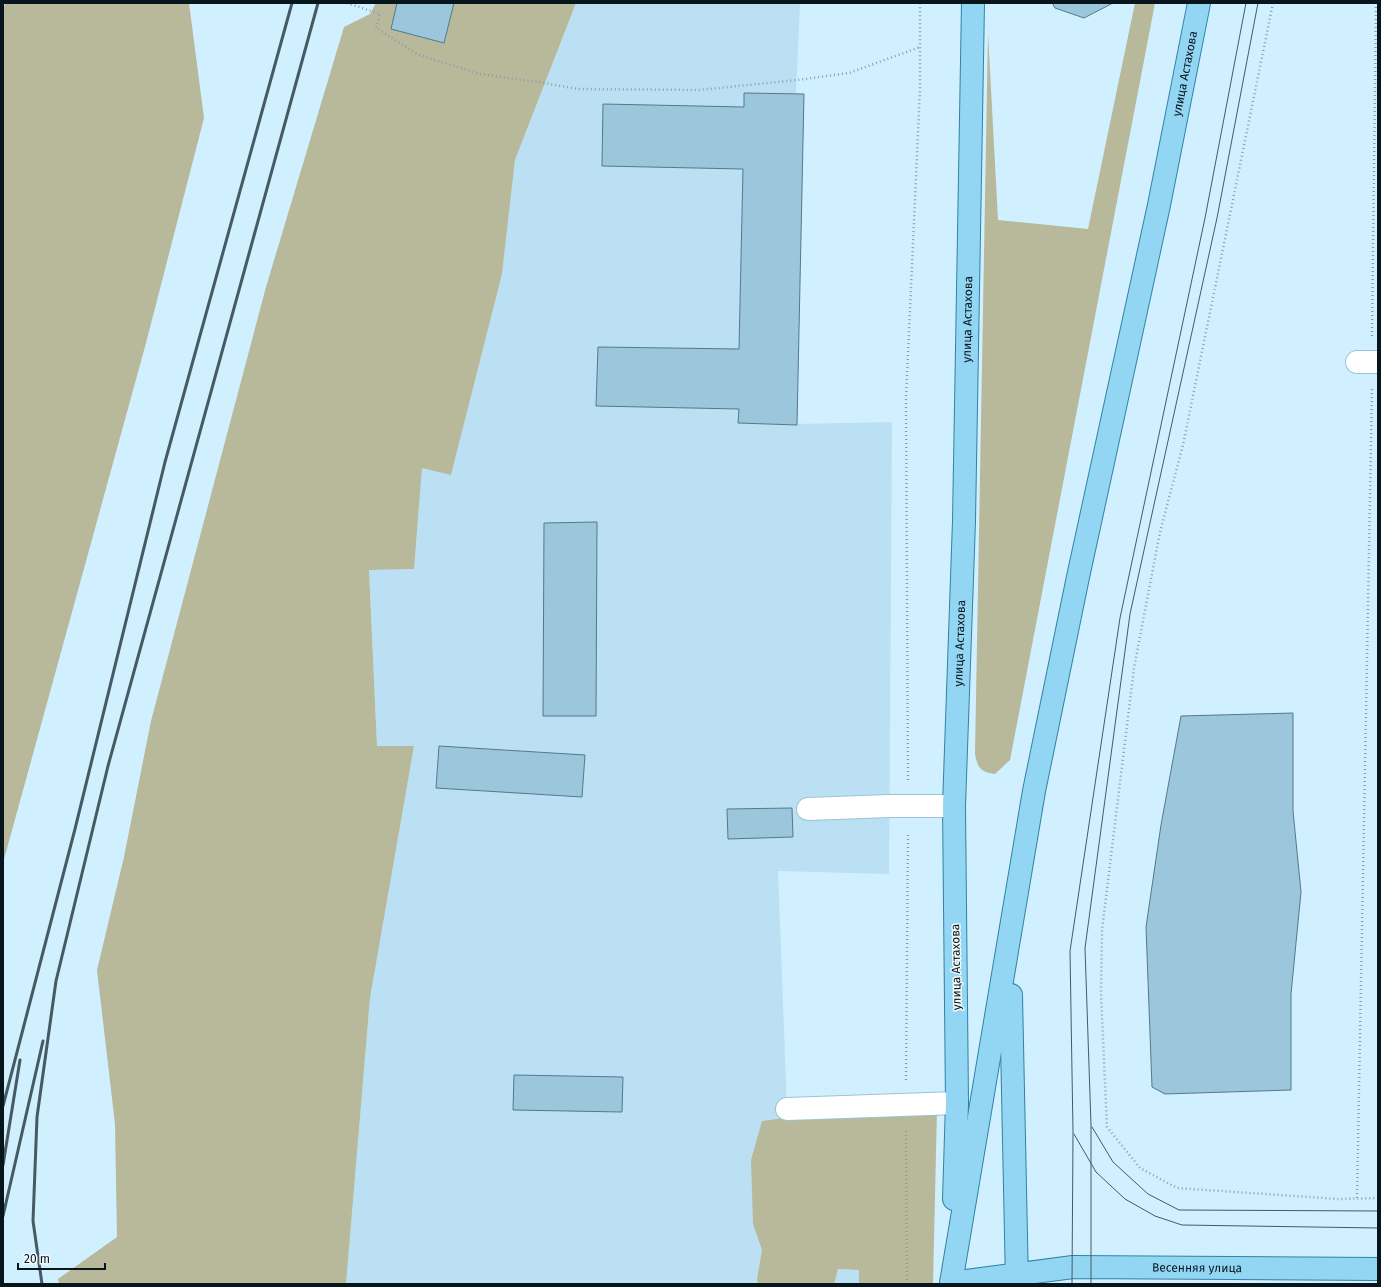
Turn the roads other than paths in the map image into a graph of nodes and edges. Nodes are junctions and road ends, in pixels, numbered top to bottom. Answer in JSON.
{"nodes":[{"id":1,"x":973,"y":3,"type":"edge"},
{"id":2,"x":1199,"y":3,"type":"edge"},
{"id":3,"x":954,"y":806,"type":"junction"},
{"id":4,"x":808,"y":809,"type":"dead end"},
{"id":5,"x":1010,"y":944,"type":"junction"},
{"id":6,"x":957,"y":1103,"type":"junction"},
{"id":7,"x":787,"y":1109,"type":"dead end"},
{"id":8,"x":1378,"y":1269,"type":"edge"},
{"id":9,"x":1017,"y":1280,"type":"edge"},
{"id":10,"x":951,"y":1284,"type":"edge"}],
"edges":[{"from":1,"to":3,"type":"main road","name":"улица Астахова"},
{"from":2,"to":5,"type":"main road","name":"улица Астахова"},
{"from":3,"to":4,"type":"lane"},
{"from":3,"to":6,"type":"main road","name":"улица Астахова"},
{"from":5,"to":9,"type":"main road","name":"улица Астахова"},
{"from":5,"to":10,"type":"main road","name":"улица Астахова"},
{"from":6,"to":7,"type":"lane"},
{"from":6,"to":10,"type":"main road","name":"улица Астахова"},
{"from":8,"to":9,"type":"main road","name":"Весенняя улица"},
{"from":9,"to":10,"type":"main road","name":"Весенняя улица"}]}
